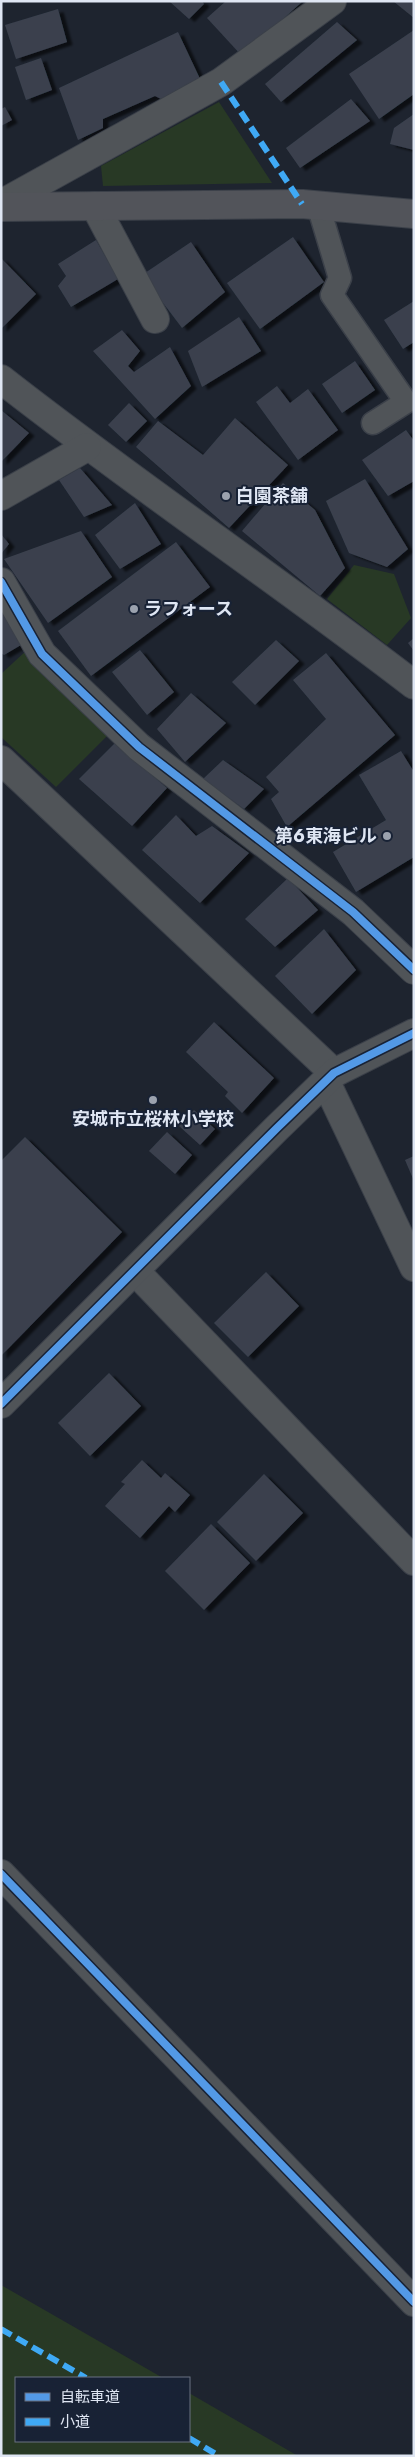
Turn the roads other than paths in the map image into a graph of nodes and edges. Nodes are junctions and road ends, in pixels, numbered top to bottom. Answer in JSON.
{"nodes":[{"id":1,"x":332,"y":1,"type":"edge"},
{"id":2,"x":1,"y":205,"type":"edge"},
{"id":3,"x":318,"y":205,"type":"junction"},
{"id":4,"x":95,"y":206,"type":"junction"},
{"id":5,"x":414,"y":214,"type":"edge"},
{"id":6,"x":155,"y":319,"type":"dead end"},
{"id":7,"x":1,"y":379,"type":"edge"},
{"id":8,"x":373,"y":423,"type":"dead end"},
{"id":9,"x":87,"y":447,"type":"junction"},
{"id":10,"x":1,"y":496,"type":"edge"},
{"id":11,"x":1,"y":582,"type":"edge"},
{"id":12,"x":414,"y":685,"type":"edge"},
{"id":13,"x":1,"y":760,"type":"edge"},
{"id":14,"x":414,"y":970,"type":"edge"},
{"id":15,"x":414,"y":1033,"type":"edge"},
{"id":16,"x":330,"y":1077,"type":"junction"},
{"id":17,"x":414,"y":1267,"type":"edge"},
{"id":18,"x":135,"y":1271,"type":"junction"},
{"id":19,"x":1,"y":1404,"type":"edge"},
{"id":20,"x":414,"y":1561,"type":"edge"},
{"id":21,"x":1,"y":1874,"type":"edge"},
{"id":22,"x":414,"y":2302,"type":"edge"}],
"edges":[{"from":1,"to":2,"type":"street"},
{"from":2,"to":4,"type":"street"},
{"from":3,"to":4,"type":"street"},
{"from":3,"to":5,"type":"street"},
{"from":3,"to":8,"type":"lane"},
{"from":4,"to":6,"type":"street"},
{"from":7,"to":9,"type":"street"},
{"from":9,"to":10,"type":"street"},
{"from":9,"to":12,"type":"street"},
{"from":11,"to":14,"type":"street"},
{"from":13,"to":16,"type":"street"},
{"from":15,"to":16,"type":"street"},
{"from":16,"to":17,"type":"street"},
{"from":16,"to":18,"type":"street"},
{"from":18,"to":19,"type":"street"},
{"from":18,"to":20,"type":"street"},
{"from":21,"to":22,"type":"street"}]}
